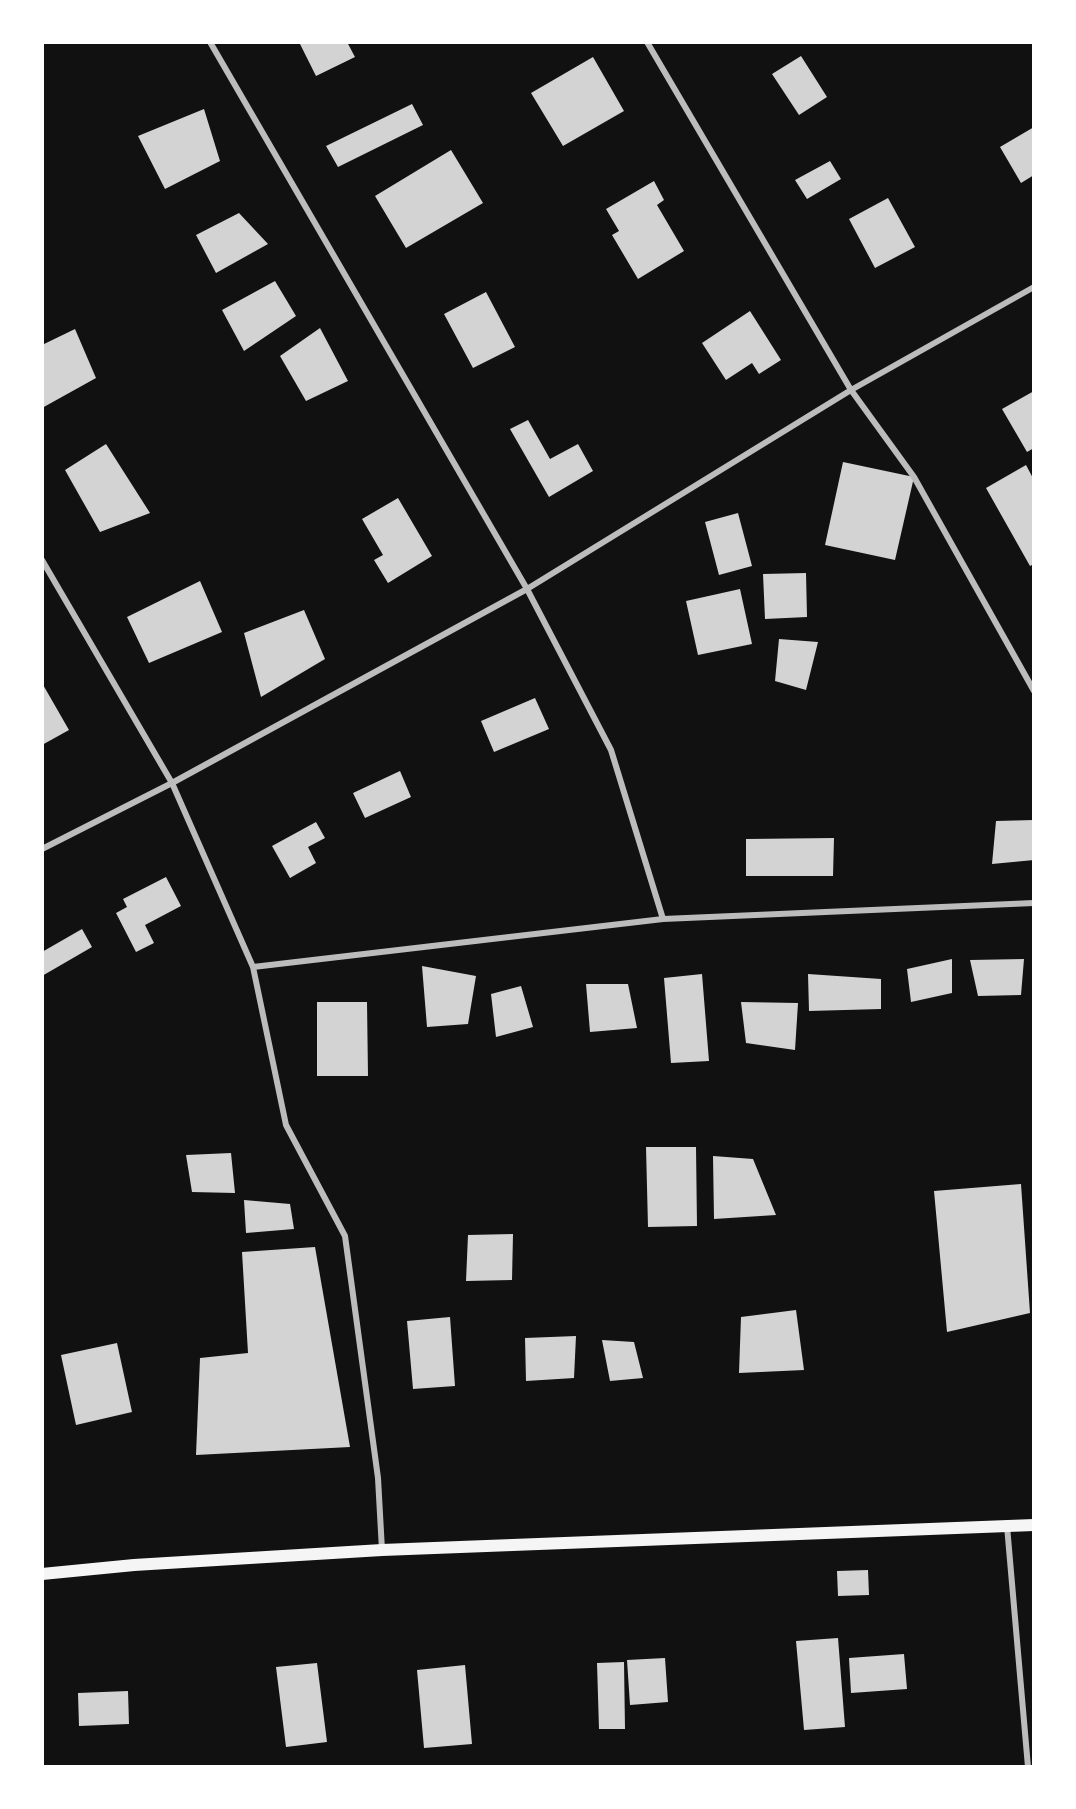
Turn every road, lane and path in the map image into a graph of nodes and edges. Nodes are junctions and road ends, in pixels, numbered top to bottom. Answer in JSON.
{"nodes":[{"id":1,"x":210,"y":42,"type":"edge"},
{"id":2,"x":647,"y":42,"type":"edge"},
{"id":3,"x":1034,"y":286,"type":"edge"},
{"id":4,"x":851,"y":390,"type":"junction"},
{"id":5,"x":42,"y":560,"type":"edge"},
{"id":6,"x":527,"y":589,"type":"junction"},
{"id":7,"x":1034,"y":691,"type":"edge"},
{"id":8,"x":172,"y":783,"type":"junction"},
{"id":9,"x":42,"y":849,"type":"edge"},
{"id":10,"x":1034,"y":903,"type":"edge"},
{"id":11,"x":663,"y":919,"type":"junction"},
{"id":12,"x":253,"y":967,"type":"junction"},
{"id":13,"x":1034,"y":1525,"type":"edge"},
{"id":14,"x":1007,"y":1526,"type":"junction"},
{"id":15,"x":382,"y":1550,"type":"junction"},
{"id":16,"x":42,"y":1574,"type":"edge"},
{"id":17,"x":1028,"y":1767,"type":"edge"}],
"edges":[{"from":1,"to":6,"type":"street"},
{"from":2,"to":4,"type":"street"},
{"from":3,"to":4,"type":"street"},
{"from":4,"to":6,"type":"street"},
{"from":4,"to":7,"type":"street"},
{"from":5,"to":8,"type":"street"},
{"from":6,"to":8,"type":"street"},
{"from":6,"to":11,"type":"street"},
{"from":8,"to":9,"type":"street"},
{"from":8,"to":12,"type":"street"},
{"from":10,"to":11,"type":"street"},
{"from":11,"to":12,"type":"street"},
{"from":12,"to":15,"type":"street"},
{"from":13,"to":14,"type":"main road"},
{"from":14,"to":15,"type":"main road"},
{"from":14,"to":17,"type":"street"},
{"from":15,"to":16,"type":"main road"}]}
